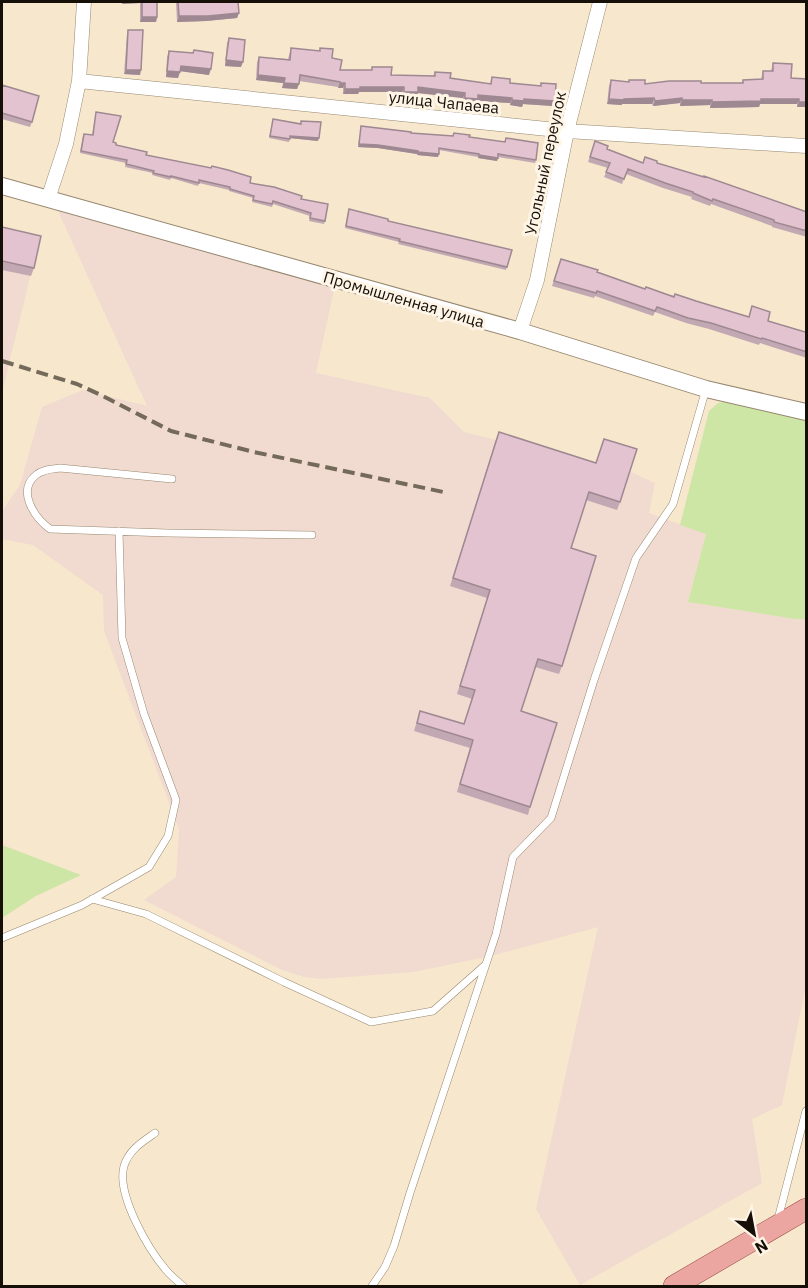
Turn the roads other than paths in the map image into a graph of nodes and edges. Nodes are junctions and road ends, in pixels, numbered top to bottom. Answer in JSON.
{"nodes":[{"id":1,"x":84,"y":2,"type":"edge"},
{"id":2,"x":600,"y":2,"type":"edge"},
{"id":3,"x":79,"y":81,"type":"junction"},
{"id":4,"x":567,"y":130,"type":"junction"},
{"id":5,"x":807,"y":146,"type":"edge"},
{"id":6,"x":2,"y":186,"type":"edge"},
{"id":7,"x":48,"y":199,"type":"junction"},
{"id":8,"x":520,"y":332,"type":"junction"},
{"id":9,"x":706,"y":389,"type":"junction"},
{"id":10,"x":807,"y":412,"type":"edge"},
{"id":11,"x":172,"y":479,"type":"dead end"},
{"id":12,"x":119,"y":531,"type":"junction"},
{"id":13,"x":312,"y":535,"type":"dead end"},
{"id":14,"x":92,"y":899,"type":"junction"},
{"id":15,"x":2,"y":938,"type":"edge"},
{"id":16,"x":486,"y":965,"type":"junction"},
{"id":17,"x":807,"y":1111,"type":"edge"},
{"id":18,"x":155,"y":1133,"type":"dead end"},
{"id":19,"x":807,"y":1209,"type":"edge"},
{"id":20,"x":775,"y":1227,"type":"junction"},
{"id":21,"x":183,"y":1287,"type":"edge"},
{"id":22,"x":372,"y":1287,"type":"edge"},
{"id":23,"x":674,"y":1287,"type":"edge"}],
"edges":[{"from":1,"to":3,"type":"street"},
{"from":2,"to":4,"type":"street","name":"Угольный переулок"},
{"from":3,"to":4,"type":"street","name":"улица Чапаева"},
{"from":3,"to":7,"type":"street"},
{"from":4,"to":5,"type":"street","name":"улица Чапаева"},
{"from":4,"to":8,"type":"street","name":"Угольный переулок"},
{"from":6,"to":7,"type":"street","name":"Промышленная улица"},
{"from":7,"to":8,"type":"street","name":"Промышленная улица"},
{"from":8,"to":9,"type":"street","name":"Промышленная улица"},
{"from":9,"to":10,"type":"street","name":"Промышленная улица"},
{"from":9,"to":16,"type":"lane"},
{"from":11,"to":12,"type":"lane"},
{"from":12,"to":13,"type":"lane"},
{"from":12,"to":14,"type":"lane"},
{"from":14,"to":15,"type":"lane"},
{"from":14,"to":16,"type":"lane"},
{"from":16,"to":22,"type":"lane"},
{"from":17,"to":20,"type":"lane"},
{"from":18,"to":21,"type":"lane"},
{"from":19,"to":20,"type":"main road"},
{"from":20,"to":23,"type":"main road"}]}
